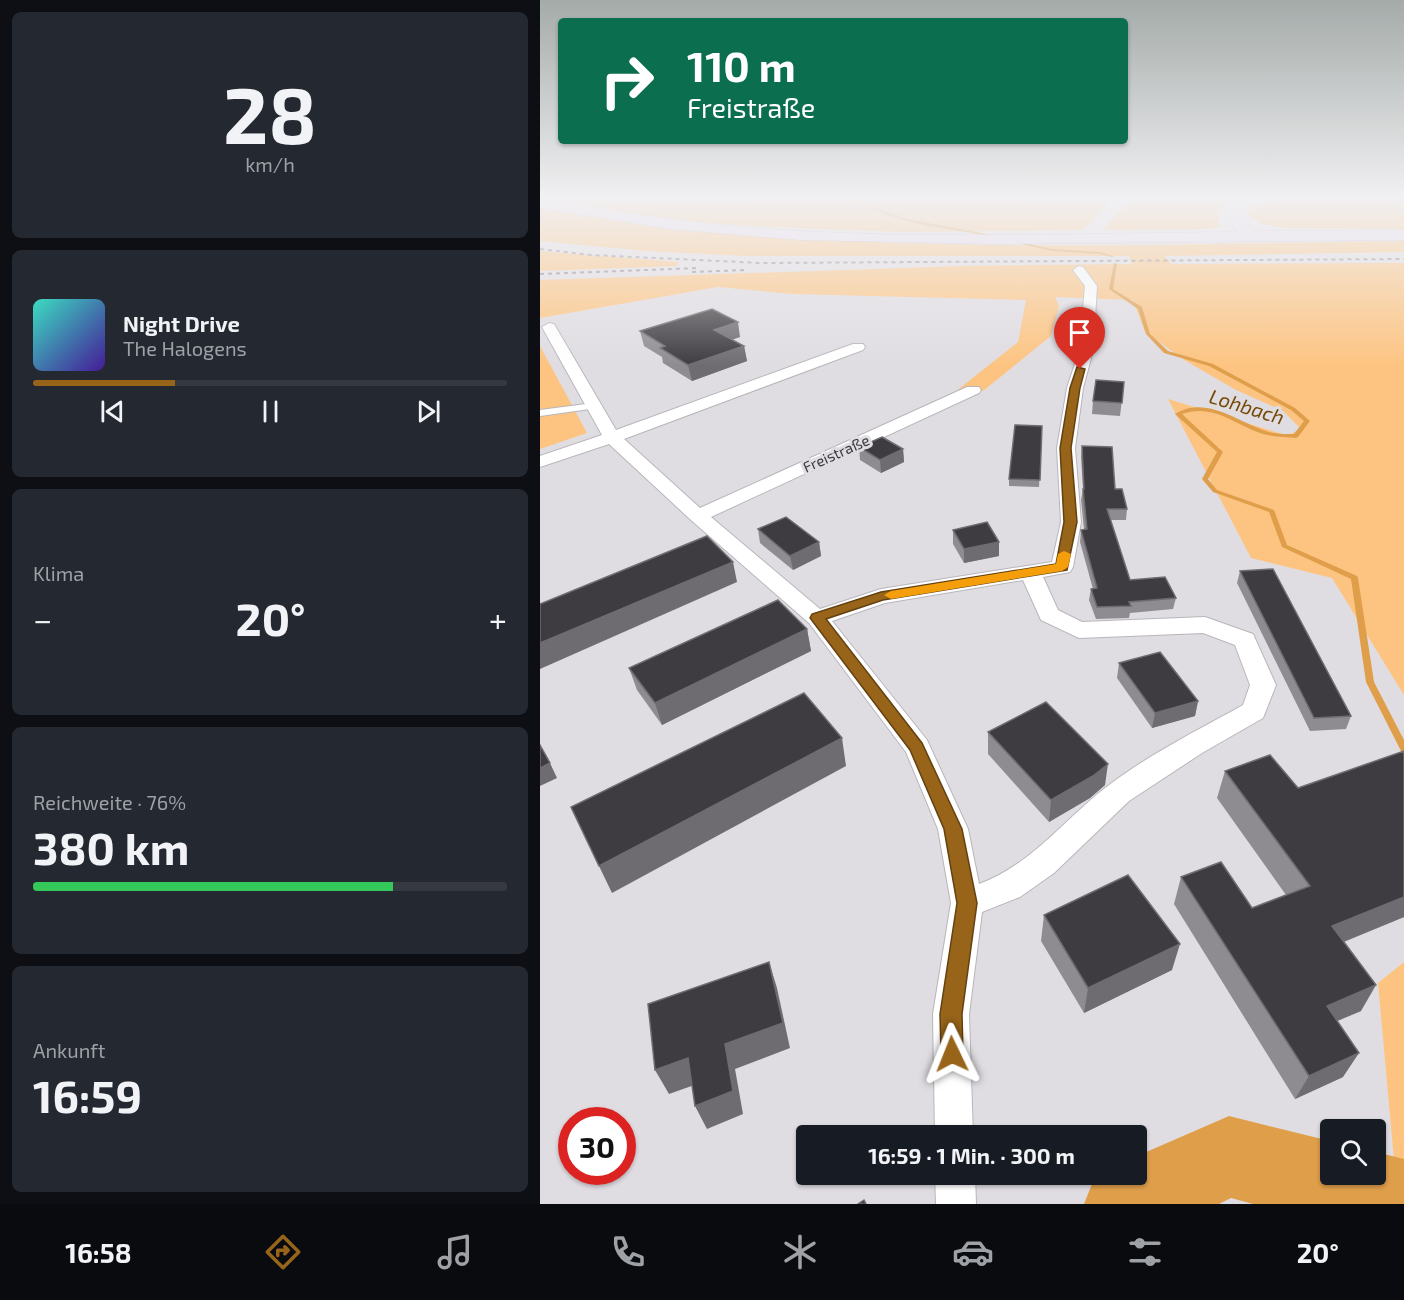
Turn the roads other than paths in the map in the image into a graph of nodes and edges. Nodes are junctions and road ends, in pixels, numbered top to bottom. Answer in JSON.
{"nodes":[{"id":1,"x":1079,"y":270,"type":"dead end"},
{"id":2,"x":549,"y":327,"type":"dead end"},
{"id":3,"x":858,"y":347,"type":"dead end"},
{"id":4,"x":973,"y":390,"type":"dead end"},
{"id":5,"x":594,"y":406,"type":"junction"},
{"id":6,"x":540,"y":413,"type":"edge"},
{"id":7,"x":612,"y":436,"type":"junction"},
{"id":8,"x":540,"y":462,"type":"edge"},
{"id":9,"x":698,"y":516,"type":"junction"},
{"id":10,"x":1031,"y":574,"type":"junction"},
{"id":11,"x":817,"y":618,"type":"junction"},
{"id":12,"x":967,"y":903,"type":"junction"},
{"id":13,"x":954,"y":1125,"type":"edge"},
{"id":14,"x":955,"y":1185,"type":"edge"},
{"id":15,"x":956,"y":1204,"type":"edge"}],
"edges":[{"from":1,"to":10,"type":"street"},
{"from":2,"to":5,"type":"street"},
{"from":3,"to":7,"type":"street"},
{"from":4,"to":9,"type":"street","name":"Freistraße"},
{"from":5,"to":6,"type":"lane"},
{"from":5,"to":7,"type":"street"},
{"from":7,"to":8,"type":"street"},
{"from":7,"to":9,"type":"street"},
{"from":9,"to":11,"type":"street"},
{"from":10,"to":11,"type":"street"},
{"from":10,"to":12,"type":"street"},
{"from":11,"to":12,"type":"street"},
{"from":12,"to":13,"type":"street"},
{"from":14,"to":15,"type":"street"}]}
